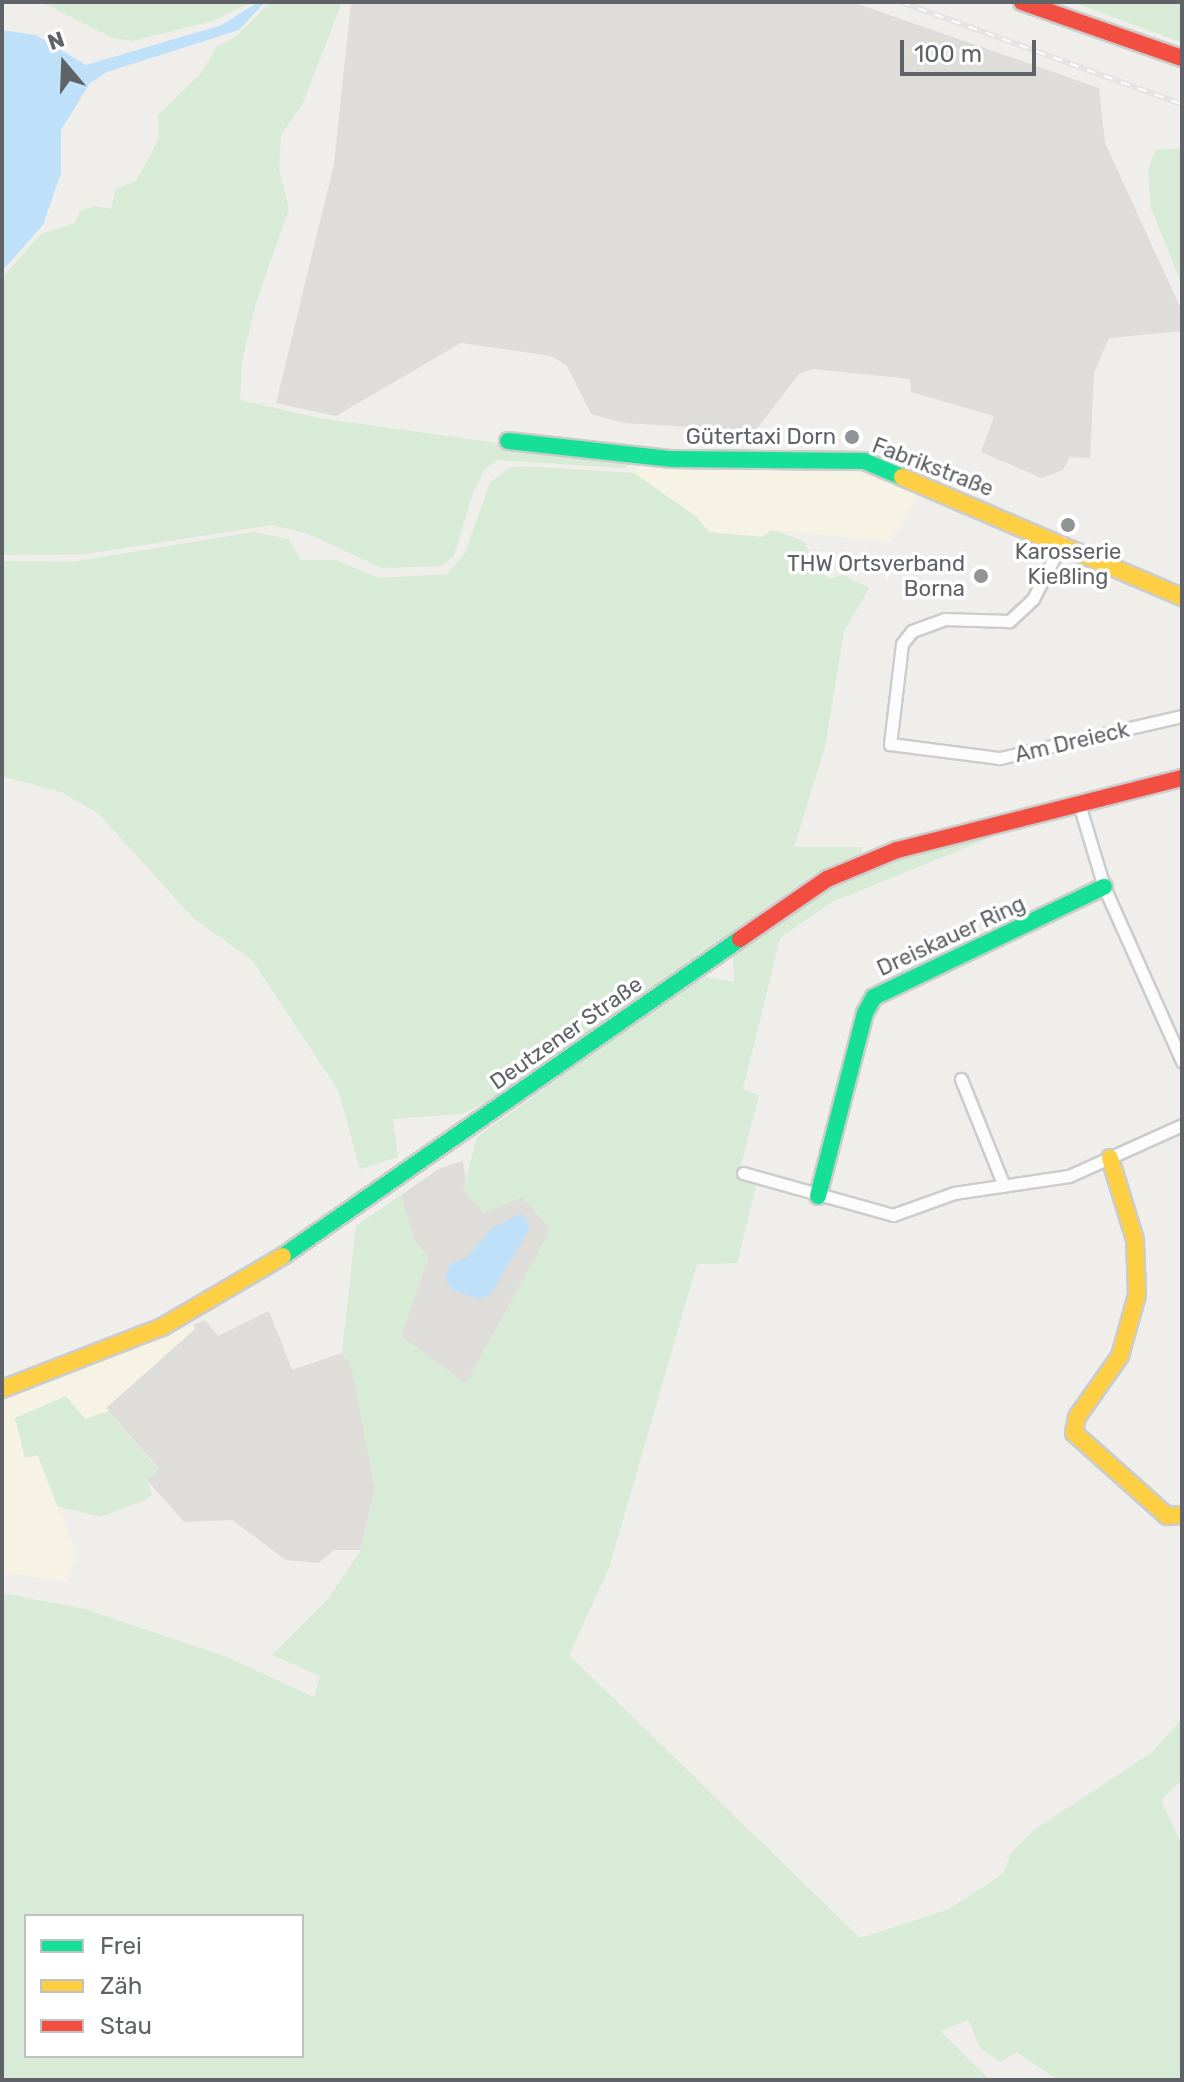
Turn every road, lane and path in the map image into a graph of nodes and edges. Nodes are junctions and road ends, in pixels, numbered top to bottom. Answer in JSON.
{"nodes":[{"id":1,"x":1022,"y":2,"type":"edge"},
{"id":2,"x":1182,"y":58,"type":"edge"},
{"id":3,"x":508,"y":441,"type":"dead end"},
{"id":4,"x":1062,"y":542,"type":"junction"},
{"id":5,"x":1182,"y":597,"type":"edge"},
{"id":6,"x":1182,"y":716,"type":"edge"},
{"id":7,"x":1182,"y":778,"type":"edge"},
{"id":8,"x":1079,"y":804,"type":"junction"},
{"id":9,"x":1104,"y":887,"type":"junction"},
{"id":10,"x":1182,"y":1061,"type":"edge"},
{"id":11,"x":961,"y":1079,"type":"dead end"},
{"id":12,"x":1182,"y":1125,"type":"edge"},
{"id":13,"x":1110,"y":1158,"type":"junction"},
{"id":14,"x":743,"y":1173,"type":"dead end"},
{"id":15,"x":1004,"y":1186,"type":"junction"},
{"id":16,"x":818,"y":1196,"type":"junction"},
{"id":17,"x":2,"y":1389,"type":"edge"},
{"id":18,"x":1182,"y":1515,"type":"edge"}],
"edges":[{"from":1,"to":2,"type":"street"},
{"from":3,"to":4,"type":"street","name":"Fabrikstraße"},
{"from":4,"to":5,"type":"street","name":"Fabrikstraße"},
{"from":4,"to":6,"type":"street","name":"Am Dreieck"},
{"from":7,"to":8,"type":"street","name":"Deutzener Straße"},
{"from":8,"to":9,"type":"street"},
{"from":8,"to":17,"type":"street","name":"Deutzener Straße"},
{"from":9,"to":10,"type":"street"},
{"from":9,"to":16,"type":"street","name":"Dreiskauer Ring"},
{"from":11,"to":15,"type":"street"},
{"from":12,"to":13,"type":"street"},
{"from":13,"to":15,"type":"street"},
{"from":13,"to":18,"type":"street"},
{"from":14,"to":16,"type":"street"},
{"from":15,"to":16,"type":"street"}]}
